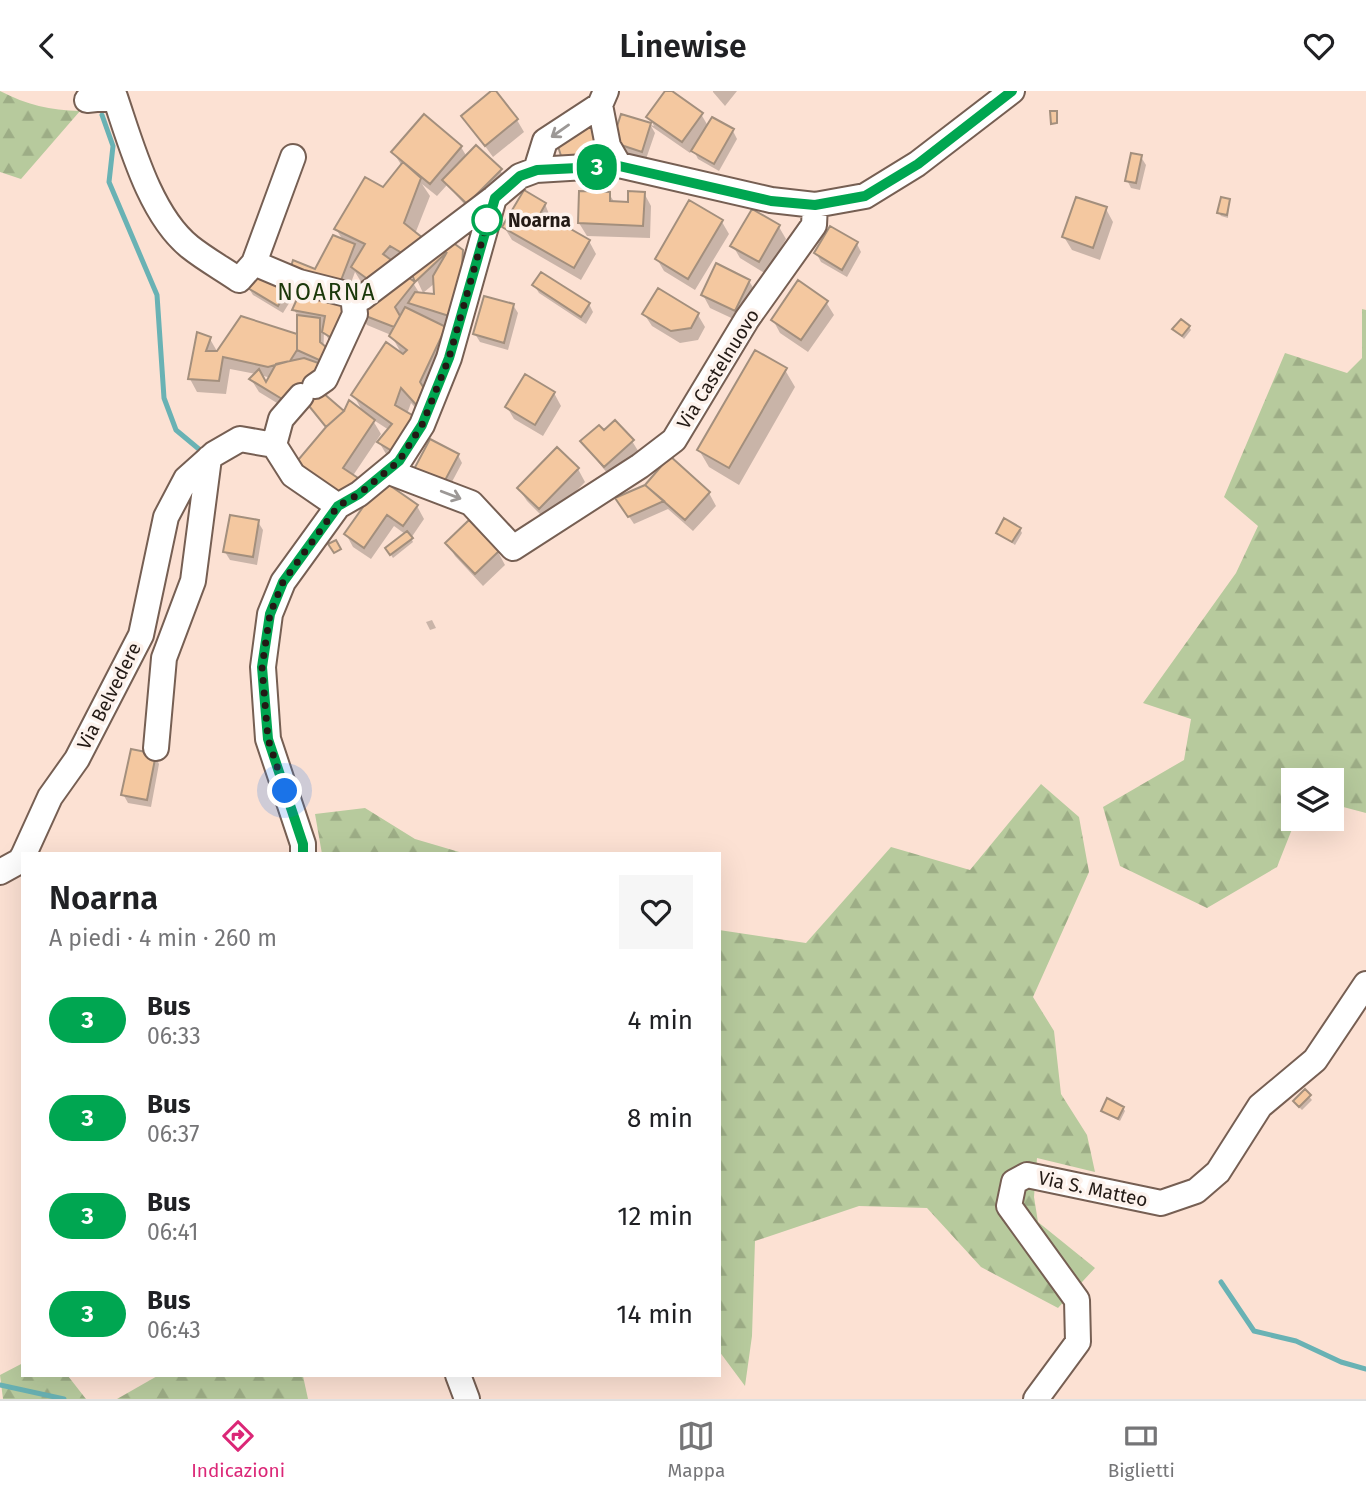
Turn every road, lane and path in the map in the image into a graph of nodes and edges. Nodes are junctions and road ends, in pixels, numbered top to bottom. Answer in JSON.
{"nodes":[{"id":1,"x":1012,"y":91,"type":"edge"},
{"id":2,"x":603,"y":98,"type":"edge"},
{"id":3,"x":87,"y":100,"type":"dead end"},
{"id":4,"x":293,"y":156,"type":"dead end"},
{"id":5,"x":619,"y":166,"type":"junction"},
{"id":6,"x":537,"y":170,"type":"junction"},
{"id":7,"x":495,"y":198,"type":"junction"},
{"id":8,"x":815,"y":205,"type":"junction"},
{"id":9,"x":254,"y":263,"type":"junction"},
{"id":10,"x":358,"y":296,"type":"junction"},
{"id":11,"x":274,"y":445,"type":"junction"},
{"id":12,"x":209,"y":458,"type":"junction"},
{"id":13,"x":387,"y":471,"type":"junction"},
{"id":14,"x":338,"y":506,"type":"junction"},
{"id":15,"x":156,"y":748,"type":"dead end"},
{"id":16,"x":24,"y":852,"type":"edge"},
{"id":17,"x":303,"y":852,"type":"edge"},
{"id":18,"x":21,"y":860,"type":"edge"},
{"id":19,"x":0,"y":872,"type":"edge"},
{"id":20,"x":1366,"y":984,"type":"edge"},
{"id":21,"x":459,"y":1377,"type":"edge"},
{"id":22,"x":467,"y":1399,"type":"edge"},
{"id":23,"x":1036,"y":1399,"type":"edge"}],
"edges":[{"from":1,"to":8,"type":"street"},
{"from":2,"to":5,"type":"street"},
{"from":2,"to":6,"type":"street","one_way":true},
{"from":3,"to":9,"type":"street"},
{"from":4,"to":9,"type":"street"},
{"from":5,"to":6,"type":"street"},
{"from":5,"to":8,"type":"street"},
{"from":6,"to":7,"type":"street"},
{"from":7,"to":10,"type":"street"},
{"from":7,"to":13,"type":"street"},
{"from":13,"to":8,"type":"street","name":"Via Castelnuovo","one_way":true},
{"from":9,"to":10,"type":"street"},
{"from":10,"to":11,"type":"street"},
{"from":11,"to":12,"type":"street","name":"Via Belvedere"},
{"from":11,"to":14,"type":"street"},
{"from":12,"to":15,"type":"street","name":"Via Belvedere"},
{"from":12,"to":16,"type":"street","name":"Via Belvedere"},
{"from":13,"to":14,"type":"street"},
{"from":14,"to":17,"type":"street"},
{"from":18,"to":19,"type":"street","name":"Via Belvedere"},
{"from":20,"to":23,"type":"street","name":"Via S. Matteo"},
{"from":21,"to":22,"type":"street"}]}
